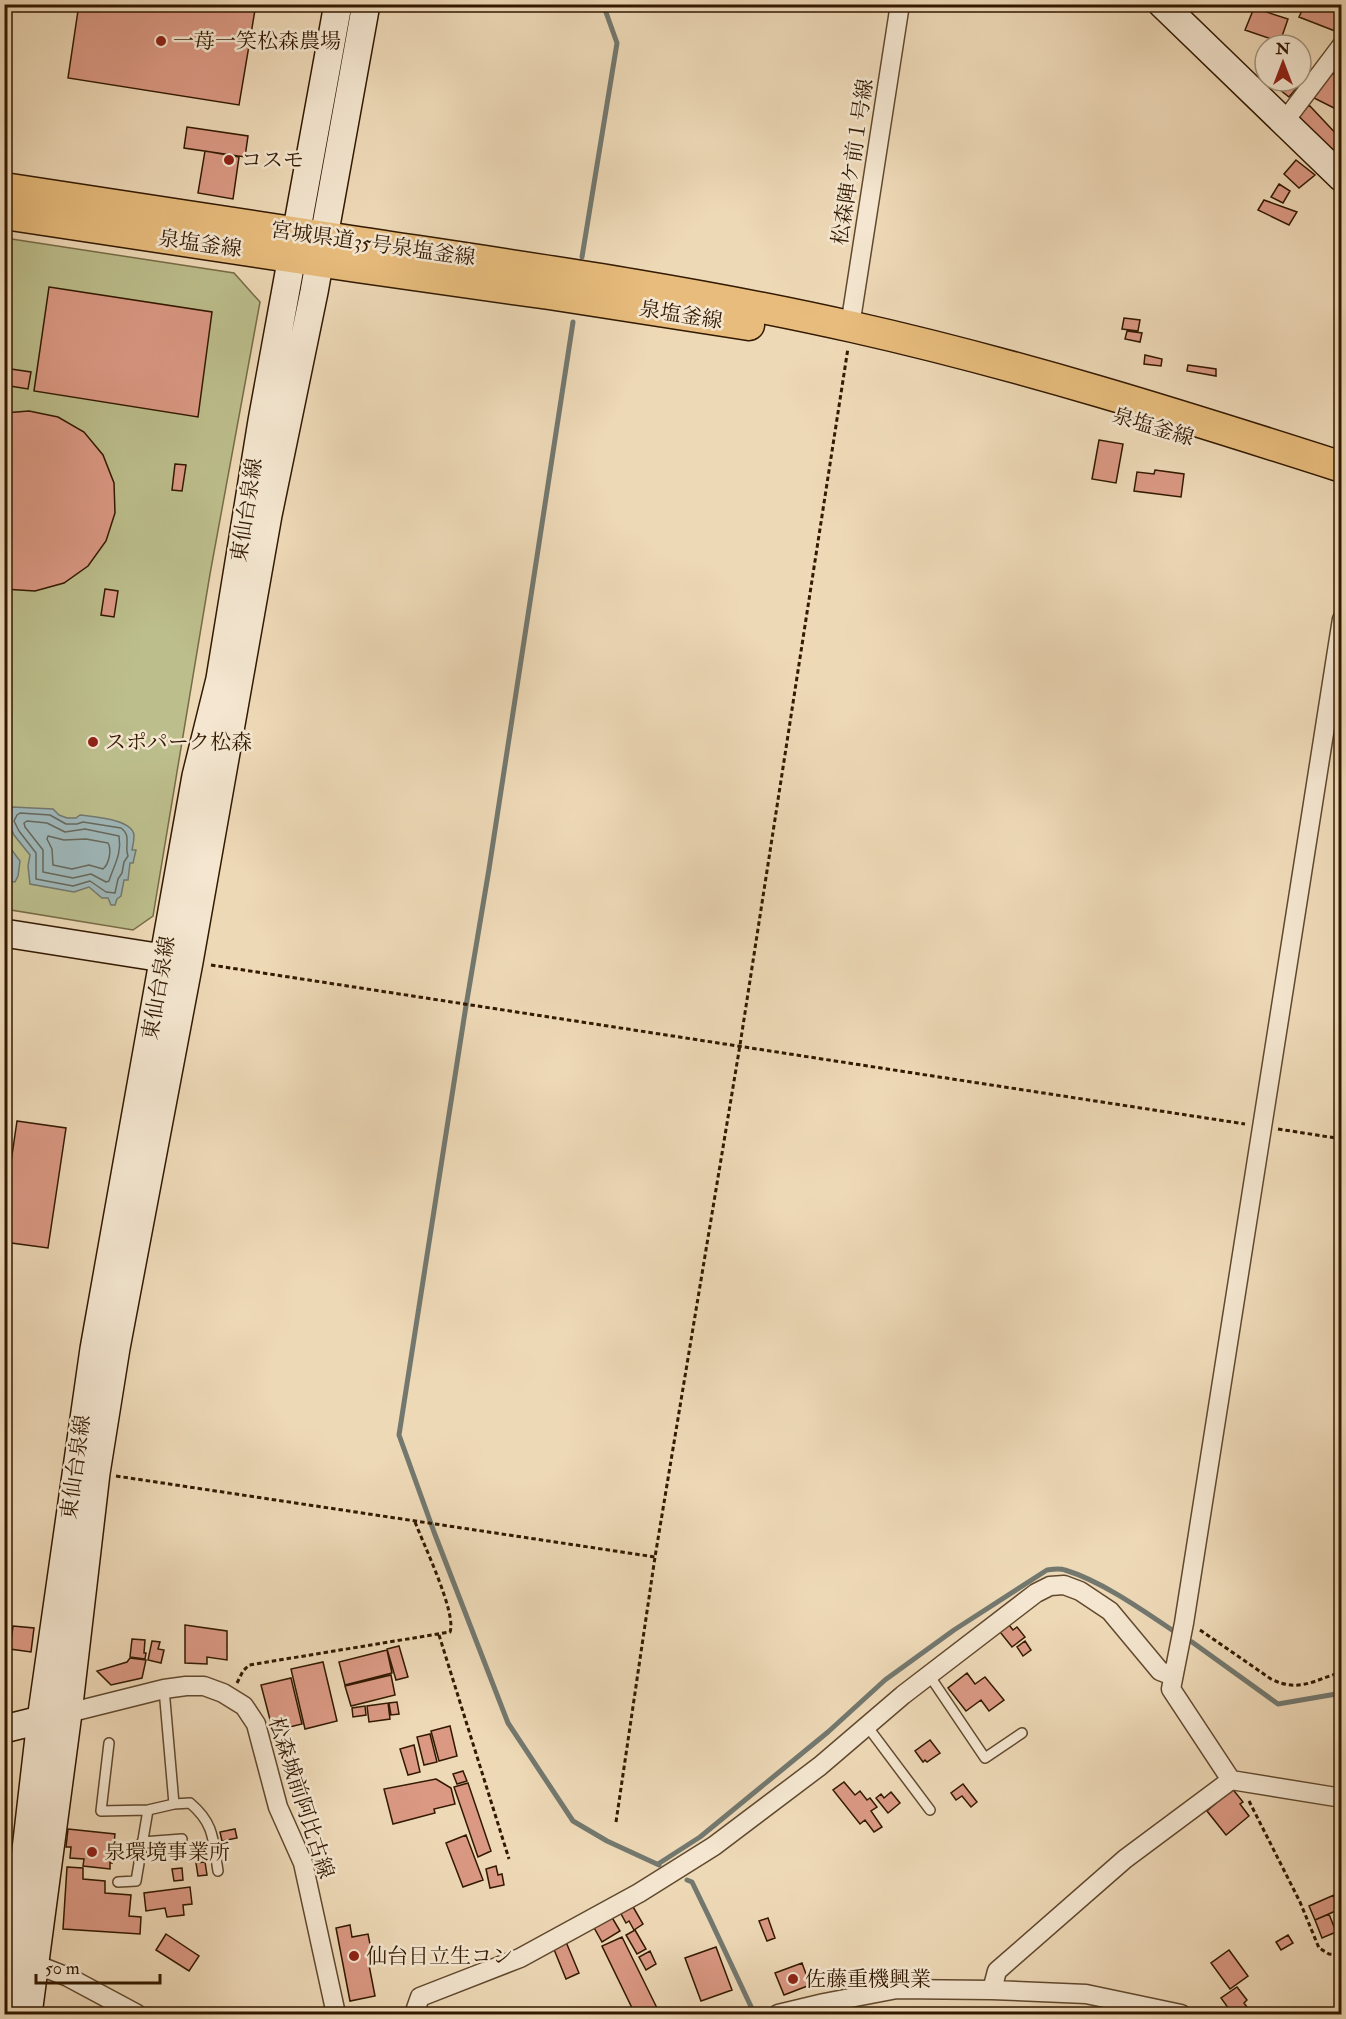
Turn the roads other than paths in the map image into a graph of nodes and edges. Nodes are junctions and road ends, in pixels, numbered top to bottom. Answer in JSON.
{"nodes":[{"id":1,"x":338,"y":4,"type":"edge"},
{"id":2,"x":366,"y":4,"type":"edge"},
{"id":3,"x":900,"y":4,"type":"edge"},
{"id":4,"x":1172,"y":8,"type":"edge"},
{"id":5,"x":1341,"y":45,"type":"edge"},
{"id":6,"x":1284,"y":122,"type":"junction"},
{"id":7,"x":1341,"y":177,"type":"edge"},
{"id":8,"x":4,"y":188,"type":"edge"},
{"id":9,"x":4,"y":214,"type":"edge"},
{"id":10,"x":308,"y":247,"type":"junction"},
{"id":11,"x":598,"y":278,"type":"joint"},
{"id":12,"x":849,"y":336,"type":"junction"},
{"id":13,"x":1341,"y":467,"type":"edge"},
{"id":14,"x":1341,"y":488,"type":"edge"},
{"id":15,"x":1341,"y":619,"type":"edge"},
{"id":16,"x":4,"y":933,"type":"edge"},
{"id":17,"x":177,"y":960,"type":"junction"},
{"id":18,"x":929,"y":1675,"type":"junction"},
{"id":19,"x":1173,"y":1676,"type":"junction"},
{"id":20,"x":164,"y":1689,"type":"junction"},
{"id":21,"x":68,"y":1713,"type":"junction"},
{"id":22,"x":40,"y":1720,"type":"junction"},
{"id":23,"x":867,"y":1726,"type":"junction"},
{"id":24,"x":4,"y":1729,"type":"edge"},
{"id":25,"x":1022,"y":1733,"type":"dead end"},
{"id":26,"x":109,"y":1743,"type":"dead end"},
{"id":27,"x":1235,"y":1780,"type":"junction"},
{"id":28,"x":1341,"y":1798,"type":"edge"},
{"id":29,"x":4,"y":1800,"type":"edge"},
{"id":30,"x":174,"y":1804,"type":"junction"},
{"id":31,"x":4,"y":1806,"type":"edge"},
{"id":32,"x":148,"y":1810,"type":"junction"},
{"id":33,"x":930,"y":1810,"type":"dead end"},
{"id":34,"x":182,"y":1839,"type":"dead end"},
{"id":35,"x":142,"y":1842,"type":"junction"},
{"id":36,"x":218,"y":1871,"type":"dead end"},
{"id":37,"x":118,"y":1882,"type":"dead end"},
{"id":38,"x":26,"y":1974,"type":"junction"},
{"id":39,"x":992,"y":1990,"type":"junction"},
{"id":40,"x":7,"y":2014,"type":"edge"},
{"id":41,"x":28,"y":2014,"type":"edge"},
{"id":42,"x":137,"y":2014,"type":"edge"},
{"id":43,"x":336,"y":2014,"type":"edge"},
{"id":44,"x":414,"y":2014,"type":"edge"},
{"id":45,"x":778,"y":2014,"type":"edge"},
{"id":46,"x":1181,"y":2014,"type":"edge"}],
"edges":[{"from":1,"to":10,"type":"street"},
{"from":2,"to":10,"type":"street"},
{"from":3,"to":12,"type":"street","name":"松森陣ケ前１号線"},
{"from":4,"to":6,"type":"street"},
{"from":5,"to":6,"type":"street"},
{"from":6,"to":7,"type":"street"},
{"from":8,"to":10,"type":"main road","name":"宮城県道35号泉塩釜線"},
{"from":9,"to":10,"type":"main road","name":"泉塩釜線"},
{"from":10,"to":11,"type":"main road","name":"宮城県道35号泉塩釜線"},
{"from":10,"to":12,"type":"main road","name":"泉塩釜線"},
{"from":10,"to":17,"type":"street"},
{"from":11,"to":12,"type":"main road","name":"泉塩釜線"},
{"from":12,"to":13,"type":"main road","name":"泉塩釜線"},
{"from":12,"to":14,"type":"main road","name":"泉塩釜線"},
{"from":15,"to":19,"type":"street"},
{"from":16,"to":17,"type":"street"},
{"from":17,"to":21,"type":"street"},
{"from":17,"to":22,"type":"street","name":"東仙台泉線"},
{"from":18,"to":19,"type":"street"},
{"from":18,"to":23,"type":"street"},
{"from":18,"to":25,"type":"lane"},
{"from":19,"to":27,"type":"street"},
{"from":20,"to":21,"type":"street","name":"松森城前阿比古線"},
{"from":20,"to":30,"type":"lane"},
{"from":20,"to":43,"type":"street","name":"松森城前阿比古線"},
{"from":21,"to":22,"type":"street"},
{"from":21,"to":38,"type":"street"},
{"from":22,"to":24,"type":"street"},
{"from":22,"to":38,"type":"street","name":"東仙台泉線"},
{"from":23,"to":33,"type":"lane"},
{"from":23,"to":44,"type":"street"},
{"from":26,"to":32,"type":"lane"},
{"from":27,"to":28,"type":"street"},
{"from":27,"to":39,"type":"street"},
{"from":29,"to":31,"type":"lane"},
{"from":30,"to":32,"type":"lane"},
{"from":30,"to":36,"type":"lane"},
{"from":32,"to":35,"type":"lane"},
{"from":34,"to":35,"type":"lane"},
{"from":35,"to":37,"type":"lane"},
{"from":38,"to":40,"type":"street"},
{"from":38,"to":41,"type":"street"},
{"from":38,"to":42,"type":"street"},
{"from":39,"to":45,"type":"street"},
{"from":39,"to":46,"type":"street"}]}
